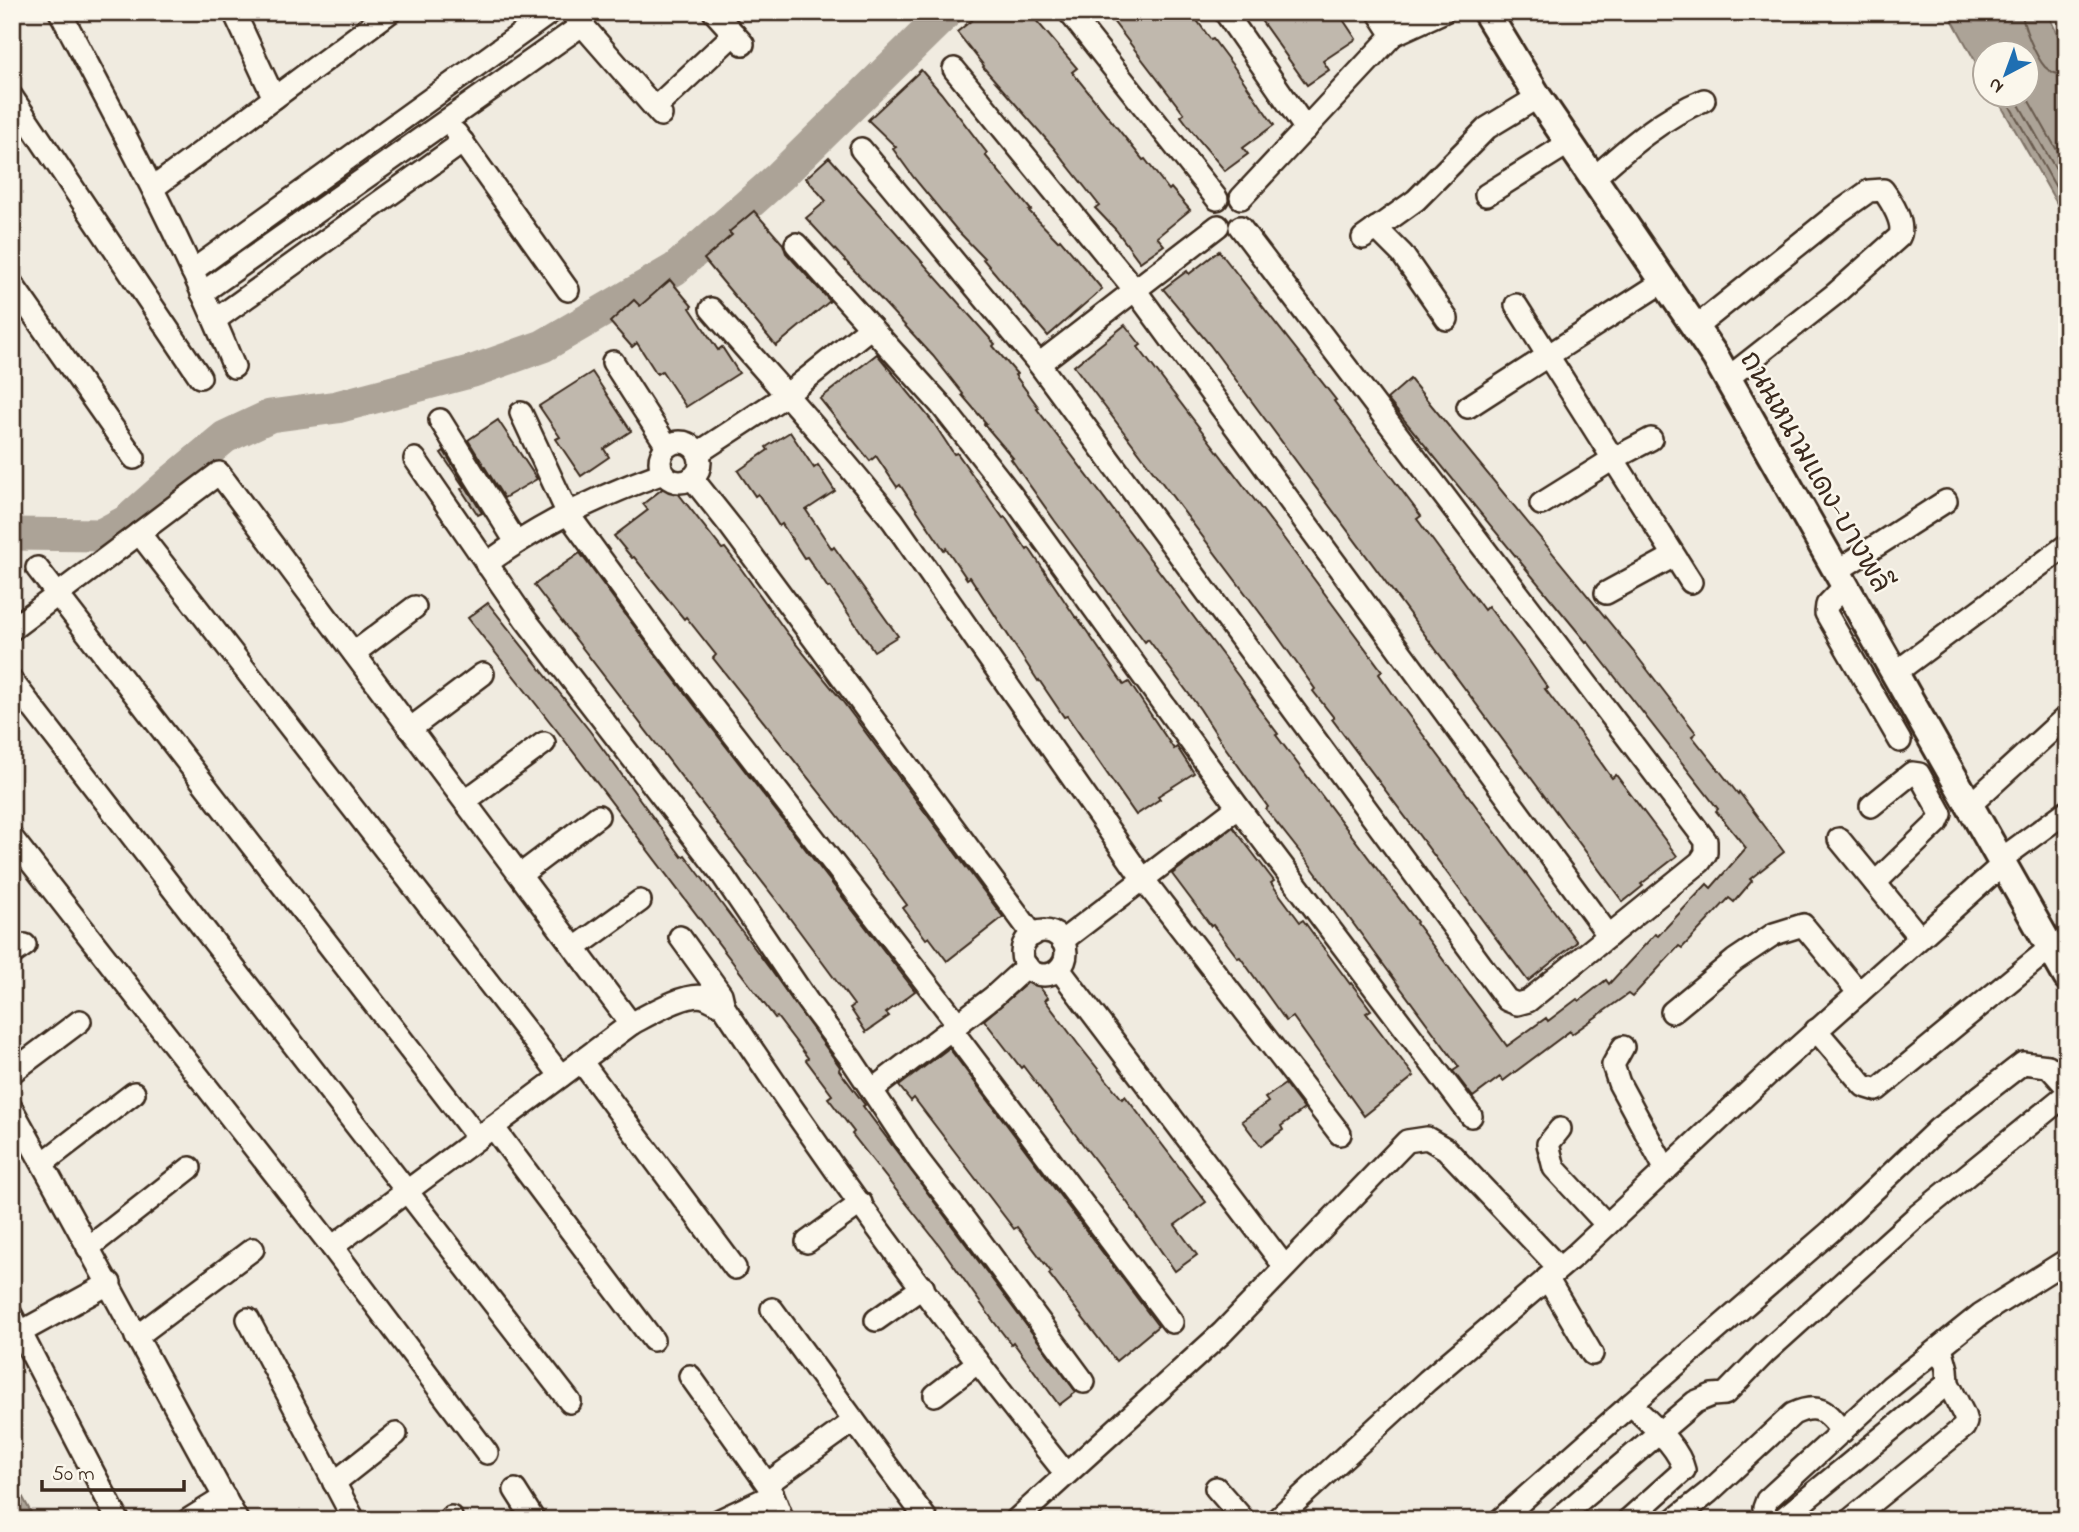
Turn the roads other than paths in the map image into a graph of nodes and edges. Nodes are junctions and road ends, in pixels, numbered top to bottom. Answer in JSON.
{"nodes":[{"id":1,"x":60,"y":12,"type":"edge"},
{"id":2,"x":234,"y":12,"type":"edge"},
{"id":3,"x":390,"y":12,"type":"edge"},
{"id":4,"x":551,"y":12,"type":"edge"},
{"id":5,"x":714,"y":12,"type":"edge"},
{"id":6,"x":1069,"y":12,"type":"edge"},
{"id":7,"x":1224,"y":12,"type":"edge"},
{"id":8,"x":1378,"y":12,"type":"edge"},
{"id":9,"x":1410,"y":12,"type":"edge"},
{"id":10,"x":1443,"y":12,"type":"edge"},
{"id":11,"x":1490,"y":14,"type":"edge"},
{"id":12,"x":577,"y":18,"type":"edge"},
{"id":13,"x":1393,"y":35,"type":"junction"},
{"id":14,"x":954,"y":69,"type":"dead end"},
{"id":15,"x":12,"y":97,"type":"edge"},
{"id":16,"x":1538,"y":97,"type":"junction"},
{"id":17,"x":274,"y":98,"type":"junction"},
{"id":18,"x":1704,"y":100,"type":"dead end"},
{"id":19,"x":447,"y":120,"type":"junction"},
{"id":20,"x":1306,"y":129,"type":"junction"},
{"id":21,"x":463,"y":142,"type":"junction"},
{"id":22,"x":1569,"y":142,"type":"junction"},
{"id":23,"x":861,"y":149,"type":"dead end"},
{"id":24,"x":1594,"y":178,"type":"junction"},
{"id":25,"x":153,"y":188,"type":"junction"},
{"id":26,"x":1486,"y":195,"type":"dead end"},
{"id":27,"x":1241,"y":198,"type":"junction"},
{"id":28,"x":1217,"y":200,"type":"junction"},
{"id":29,"x":1218,"y":226,"type":"junction"},
{"id":30,"x":1240,"y":227,"type":"junction"},
{"id":31,"x":796,"y":244,"type":"dead end"},
{"id":32,"x":192,"y":271,"type":"junction"},
{"id":33,"x":1664,"y":281,"type":"junction"},
{"id":34,"x":12,"y":284,"type":"edge"},
{"id":35,"x":568,"y":290,"type":"dead end"},
{"id":36,"x":1135,"y":290,"type":"junction"},
{"id":37,"x":202,"y":293,"type":"junction"},
{"id":38,"x":1516,"y":305,"type":"dead end"},
{"id":39,"x":711,"y":309,"type":"dead end"},
{"id":40,"x":1447,"y":318,"type":"dead end"},
{"id":41,"x":215,"y":320,"type":"junction"},
{"id":42,"x":871,"y":327,"type":"junction"},
{"id":43,"x":1696,"y":327,"type":"junction"},
{"id":44,"x":1547,"y":355,"type":"junction"},
{"id":45,"x":613,"y":362,"type":"dead end"},
{"id":46,"x":1039,"y":365,"type":"junction"},
{"id":47,"x":234,"y":368,"type":"dead end"},
{"id":48,"x":201,"y":377,"type":"dead end"},
{"id":49,"x":1728,"y":378,"type":"junction"},
{"id":50,"x":785,"y":396,"type":"junction"},
{"id":51,"x":1468,"y":407,"type":"dead end"},
{"id":52,"x":521,"y":413,"type":"dead end"},
{"id":53,"x":440,"y":420,"type":"dead end"},
{"id":54,"x":1651,"y":439,"type":"dead end"},
{"id":55,"x":667,"y":446,"type":"junction"},
{"id":56,"x":698,"y":453,"type":"junction"},
{"id":57,"x":134,"y":458,"type":"dead end"},
{"id":58,"x":1613,"y":459,"type":"junction"},
{"id":59,"x":415,"y":460,"type":"dead end"},
{"id":60,"x":663,"y":473,"type":"junction"},
{"id":61,"x":692,"y":478,"type":"junction"},
{"id":62,"x":1946,"y":501,"type":"dead end"},
{"id":63,"x":1541,"y":504,"type":"dead end"},
{"id":64,"x":568,"y":514,"type":"junction"},
{"id":65,"x":139,"y":533,"type":"junction"},
{"id":66,"x":516,"y":542,"type":"junction"},
{"id":67,"x":2067,"y":545,"type":"edge"},
{"id":68,"x":1674,"y":556,"type":"junction"},
{"id":69,"x":486,"y":564,"type":"junction"},
{"id":70,"x":37,"y":568,"type":"dead end"},
{"id":71,"x":1841,"y":578,"type":"junction"},
{"id":72,"x":1691,"y":582,"type":"dead end"},
{"id":73,"x":1606,"y":593,"type":"dead end"},
{"id":74,"x":57,"y":595,"type":"junction"},
{"id":75,"x":415,"y":607,"type":"dead end"},
{"id":76,"x":12,"y":629,"type":"edge"},
{"id":77,"x":354,"y":653,"type":"junction"},
{"id":78,"x":1895,"y":673,"type":"junction"},
{"id":79,"x":483,"y":674,"type":"dead end"},
{"id":80,"x":12,"y":681,"type":"edge"},
{"id":81,"x":2067,"y":716,"type":"edge"},
{"id":82,"x":410,"y":729,"type":"junction"},
{"id":83,"x":1900,"y":741,"type":"dead end"},
{"id":84,"x":544,"y":743,"type":"dead end"},
{"id":85,"x":465,"y":802,"type":"junction"},
{"id":86,"x":1971,"y":804,"type":"junction"},
{"id":87,"x":1871,"y":806,"type":"dead end"},
{"id":88,"x":1238,"y":807,"type":"junction"},
{"id":89,"x":2067,"y":811,"type":"edge"},
{"id":90,"x":598,"y":816,"type":"dead end"},
{"id":91,"x":12,"y":838,"type":"edge"},
{"id":92,"x":1839,"y":839,"type":"dead end"},
{"id":93,"x":2002,"y":862,"type":"junction"},
{"id":94,"x":520,"y":875,"type":"junction"},
{"id":95,"x":1143,"y":879,"type":"junction"},
{"id":96,"x":1875,"y":883,"type":"junction"},
{"id":97,"x":640,"y":901,"type":"dead end"},
{"id":98,"x":1033,"y":935,"type":"junction"},
{"id":99,"x":1609,"y":936,"type":"junction"},
{"id":100,"x":680,"y":937,"type":"dead end"},
{"id":101,"x":1920,"y":938,"type":"junction"},
{"id":102,"x":1062,"y":941,"type":"junction"},
{"id":103,"x":575,"y":948,"type":"junction"},
{"id":104,"x":2050,"y":948,"type":"junction"},
{"id":105,"x":1027,"y":966,"type":"junction"},
{"id":106,"x":1059,"y":969,"type":"junction"},
{"id":107,"x":2067,"y":976,"type":"edge"},
{"id":108,"x":1859,"y":993,"type":"junction"},
{"id":109,"x":724,"y":1007,"type":"junction"},
{"id":110,"x":1672,"y":1012,"type":"dead end"},
{"id":111,"x":80,"y":1021,"type":"dead end"},
{"id":112,"x":631,"y":1024,"type":"junction"},
{"id":113,"x":955,"y":1026,"type":"junction"},
{"id":114,"x":1816,"y":1030,"type":"junction"},
{"id":115,"x":1623,"y":1047,"type":"dead end"},
{"id":116,"x":581,"y":1061,"type":"junction"},
{"id":117,"x":12,"y":1072,"type":"edge"},
{"id":118,"x":561,"y":1076,"type":"junction"},
{"id":119,"x":2067,"y":1087,"type":"edge"},
{"id":120,"x":872,"y":1090,"type":"junction"},
{"id":121,"x":134,"y":1093,"type":"dead end"},
{"id":122,"x":2067,"y":1094,"type":"edge"},
{"id":123,"x":12,"y":1109,"type":"edge"},
{"id":124,"x":1471,"y":1116,"type":"dead end"},
{"id":125,"x":1560,"y":1129,"type":"dead end"},
{"id":126,"x":485,"y":1133,"type":"junction"},
{"id":127,"x":1340,"y":1134,"type":"dead end"},
{"id":128,"x":43,"y":1163,"type":"junction"},
{"id":129,"x":190,"y":1168,"type":"dead end"},
{"id":130,"x":1666,"y":1170,"type":"junction"},
{"id":131,"x":408,"y":1190,"type":"junction"},
{"id":132,"x":861,"y":1203,"type":"junction"},
{"id":133,"x":1607,"y":1225,"type":"junction"},
{"id":134,"x":807,"y":1242,"type":"dead end"},
{"id":135,"x":332,"y":1247,"type":"junction"},
{"id":136,"x":88,"y":1248,"type":"junction"},
{"id":137,"x":253,"y":1249,"type":"dead end"},
{"id":138,"x":2067,"y":1260,"type":"edge"},
{"id":139,"x":1285,"y":1267,"type":"junction"},
{"id":140,"x":735,"y":1268,"type":"dead end"},
{"id":141,"x":1552,"y":1272,"type":"junction"},
{"id":142,"x":110,"y":1283,"type":"junction"},
{"id":143,"x":923,"y":1287,"type":"junction"},
{"id":144,"x":772,"y":1309,"type":"dead end"},
{"id":145,"x":248,"y":1319,"type":"dead end"},
{"id":146,"x":876,"y":1320,"type":"dead end"},
{"id":147,"x":1172,"y":1322,"type":"dead end"},
{"id":148,"x":16,"y":1324,"type":"edge"},
{"id":149,"x":136,"y":1337,"type":"junction"},
{"id":150,"x":653,"y":1340,"type":"dead end"},
{"id":151,"x":1941,"y":1347,"type":"junction"},
{"id":152,"x":1592,"y":1354,"type":"dead end"},
{"id":153,"x":977,"y":1363,"type":"junction"},
{"id":154,"x":690,"y":1376,"type":"dead end"},
{"id":155,"x":1084,"y":1381,"type":"dead end"},
{"id":156,"x":1948,"y":1383,"type":"junction"},
{"id":157,"x":935,"y":1395,"type":"dead end"},
{"id":158,"x":570,"y":1402,"type":"dead end"},
{"id":159,"x":1631,"y":1404,"type":"junction"},
{"id":160,"x":854,"y":1421,"type":"junction"},
{"id":161,"x":1842,"y":1432,"type":"junction"},
{"id":162,"x":1658,"y":1433,"type":"junction"},
{"id":163,"x":396,"y":1434,"type":"dead end"},
{"id":164,"x":487,"y":1453,"type":"dead end"},
{"id":165,"x":1066,"y":1474,"type":"junction"},
{"id":166,"x":334,"y":1483,"type":"junction"},
{"id":167,"x":1216,"y":1488,"type":"dead end"},
{"id":168,"x":770,"y":1489,"type":"junction"},
{"id":169,"x":515,"y":1490,"type":"dead end"},
{"id":170,"x":225,"y":1497,"type":"junction"},
{"id":171,"x":785,"y":1518,"type":"edge"},
{"id":172,"x":1277,"y":1519,"type":"edge"},
{"id":173,"x":118,"y":1520,"type":"edge"},
{"id":174,"x":188,"y":1520,"type":"edge"},
{"id":175,"x":237,"y":1520,"type":"edge"},
{"id":176,"x":354,"y":1520,"type":"edge"},
{"id":177,"x":534,"y":1520,"type":"edge"},
{"id":178,"x":720,"y":1520,"type":"edge"},
{"id":179,"x":927,"y":1520,"type":"edge"},
{"id":180,"x":1016,"y":1520,"type":"edge"},
{"id":181,"x":1244,"y":1520,"type":"edge"},
{"id":182,"x":1500,"y":1520,"type":"edge"},
{"id":183,"x":1557,"y":1520,"type":"edge"},
{"id":184,"x":1628,"y":1520,"type":"edge"},
{"id":185,"x":1674,"y":1520,"type":"edge"},
{"id":186,"x":1767,"y":1520,"type":"edge"},
{"id":187,"x":1781,"y":1520,"type":"edge"},
{"id":188,"x":1850,"y":1520,"type":"edge"}],
"edges":[{"from":1,"to":25,"type":"street"},
{"from":2,"to":17,"type":"street"},
{"from":3,"to":17,"type":"street"},
{"from":4,"to":32,"type":"street"},
{"from":5,"to":12,"type":"street"},
{"from":6,"to":28,"type":"street"},
{"from":7,"to":20,"type":"street"},
{"from":8,"to":13,"type":"street"},
{"from":9,"to":13,"type":"street"},
{"from":10,"to":13,"type":"street"},
{"from":11,"to":16,"type":"main road","name":"ถนนหนามแดง-บางพลี"},
{"from":12,"to":19,"type":"street"},
{"from":13,"to":20,"type":"street"},
{"from":14,"to":36,"type":"street"},
{"from":15,"to":48,"type":"street"},
{"from":16,"to":22,"type":"main road","name":"ถนนหนามแดง-บางพลี"},
{"from":16,"to":40,"type":"street"},
{"from":17,"to":25,"type":"street"},
{"from":18,"to":24,"type":"street"},
{"from":19,"to":21,"type":"street"},
{"from":19,"to":37,"type":"street"},
{"from":20,"to":27,"type":"street"},
{"from":21,"to":35,"type":"street"},
{"from":21,"to":41,"type":"street"},
{"from":22,"to":24,"type":"main road","name":"ถนนหนามแดง-บางพลี"},
{"from":22,"to":26,"type":"street"},
{"from":23,"to":46,"type":"street"},
{"from":24,"to":33,"type":"main road","name":"ถนนหนามแดง-บางพลี"},
{"from":25,"to":32,"type":"street"},
{"from":27,"to":28,"type":"street"},
{"from":27,"to":30,"type":"street"},
{"from":28,"to":29,"type":"street"},
{"from":29,"to":30,"type":"street"},
{"from":29,"to":36,"type":"street"},
{"from":30,"to":99,"type":"street"},
{"from":31,"to":42,"type":"street"},
{"from":32,"to":37,"type":"street"},
{"from":33,"to":43,"type":"main road","name":"ถนนหนามแดง-บางพลี"},
{"from":33,"to":44,"type":"street"},
{"from":34,"to":57,"type":"street"},
{"from":36,"to":46,"type":"street"},
{"from":36,"to":99,"type":"street"},
{"from":37,"to":41,"type":"street"},
{"from":38,"to":44,"type":"street"},
{"from":39,"to":50,"type":"street"},
{"from":41,"to":47,"type":"street"},
{"from":42,"to":50,"type":"street"},
{"from":42,"to":88,"type":"street"},
{"from":43,"to":49,"type":"main road","name":"ถนนหนามแดง-บางพลี"},
{"from":43,"to":49,"type":"street"},
{"from":44,"to":51,"type":"street"},
{"from":44,"to":58,"type":"street"},
{"from":45,"to":55,"type":"street"},
{"from":46,"to":99,"type":"street"},
{"from":49,"to":71,"type":"main road","name":"ถนนหนามแดง-บางพลี"},
{"from":50,"to":56,"type":"street"},
{"from":50,"to":95,"type":"street"},
{"from":52,"to":64,"type":"street"},
{"from":53,"to":66,"type":"street"},
{"from":54,"to":58,"type":"street"},
{"from":55,"to":56,"type":"street"},
{"from":55,"to":60,"type":"street"},
{"from":56,"to":61,"type":"street"},
{"from":58,"to":63,"type":"street"},
{"from":58,"to":68,"type":"street"},
{"from":59,"to":69,"type":"street"},
{"from":60,"to":61,"type":"street"},
{"from":60,"to":64,"type":"street"},
{"from":61,"to":98,"type":"street"},
{"from":62,"to":71,"type":"street"},
{"from":64,"to":66,"type":"street"},
{"from":64,"to":113,"type":"street"},
{"from":65,"to":74,"type":"street"},
{"from":65,"to":77,"type":"street"},
{"from":65,"to":118,"type":"street"},
{"from":66,"to":69,"type":"street"},
{"from":67,"to":78,"type":"street"},
{"from":68,"to":72,"type":"street"},
{"from":68,"to":73,"type":"street"},
{"from":69,"to":120,"type":"street"},
{"from":70,"to":74,"type":"street"},
{"from":71,"to":78,"type":"main road","name":"ถนนหนามแดง-บางพลี"},
{"from":71,"to":83,"type":"street"},
{"from":74,"to":76,"type":"street"},
{"from":74,"to":126,"type":"street"},
{"from":75,"to":77,"type":"street"},
{"from":77,"to":82,"type":"street"},
{"from":78,"to":86,"type":"main road","name":"ถนนหนามแดง-บางพลี"},
{"from":79,"to":82,"type":"street"},
{"from":80,"to":131,"type":"street"},
{"from":81,"to":86,"type":"street"},
{"from":82,"to":85,"type":"street"},
{"from":84,"to":85,"type":"street"},
{"from":85,"to":94,"type":"street"},
{"from":86,"to":93,"type":"main road","name":"ถนนหนามแดง-บางพลี"},
{"from":87,"to":96,"type":"street"},
{"from":88,"to":95,"type":"street"},
{"from":88,"to":124,"type":"street"},
{"from":89,"to":93,"type":"street"},
{"from":90,"to":94,"type":"street"},
{"from":91,"to":135,"type":"street"},
{"from":92,"to":96,"type":"street"},
{"from":93,"to":101,"type":"street"},
{"from":93,"to":104,"type":"main road","name":"ถนนหนามแดง-บางพลี"},
{"from":94,"to":103,"type":"street"},
{"from":95,"to":102,"type":"street"},
{"from":95,"to":127,"type":"street"},
{"from":96,"to":101,"type":"street"},
{"from":97,"to":103,"type":"street"},
{"from":98,"to":102,"type":"street"},
{"from":98,"to":105,"type":"street"},
{"from":100,"to":109,"type":"street"},
{"from":101,"to":108,"type":"street"},
{"from":102,"to":106,"type":"street"},
{"from":103,"to":112,"type":"street"},
{"from":104,"to":107,"type":"main road","name":"ถนนหนามแดง-บางพลี"},
{"from":104,"to":114,"type":"street"},
{"from":105,"to":106,"type":"street"},
{"from":105,"to":113,"type":"street"},
{"from":106,"to":139,"type":"street"},
{"from":108,"to":110,"type":"street"},
{"from":108,"to":114,"type":"street"},
{"from":109,"to":112,"type":"street"},
{"from":109,"to":132,"type":"street"},
{"from":111,"to":117,"type":"street"},
{"from":112,"to":116,"type":"street"},
{"from":113,"to":120,"type":"street"},
{"from":113,"to":147,"type":"street"},
{"from":114,"to":130,"type":"street"},
{"from":115,"to":130,"type":"street"},
{"from":116,"to":118,"type":"street"},
{"from":116,"to":140,"type":"street"},
{"from":118,"to":126,"type":"street"},
{"from":119,"to":159,"type":"street"},
{"from":120,"to":155,"type":"street"},
{"from":121,"to":128,"type":"street"},
{"from":122,"to":162,"type":"street"},
{"from":123,"to":128,"type":"street"},
{"from":125,"to":133,"type":"street"},
{"from":126,"to":131,"type":"street"},
{"from":126,"to":150,"type":"street"},
{"from":128,"to":136,"type":"street"},
{"from":129,"to":136,"type":"street"},
{"from":130,"to":133,"type":"street"},
{"from":131,"to":135,"type":"street"},
{"from":131,"to":158,"type":"street"},
{"from":132,"to":134,"type":"street"},
{"from":132,"to":143,"type":"street"},
{"from":133,"to":141,"type":"street"},
{"from":135,"to":164,"type":"street"},
{"from":136,"to":142,"type":"street"},
{"from":137,"to":149,"type":"street"},
{"from":138,"to":151,"type":"street"},
{"from":139,"to":141,"type":"street"},
{"from":139,"to":165,"type":"street"},
{"from":141,"to":152,"type":"street"},
{"from":141,"to":172,"type":"street"},
{"from":142,"to":148,"type":"street"},
{"from":142,"to":149,"type":"street"},
{"from":143,"to":146,"type":"street"},
{"from":143,"to":153,"type":"street"},
{"from":144,"to":160,"type":"street"},
{"from":145,"to":166,"type":"street"},
{"from":148,"to":173,"type":"street"},
{"from":149,"to":170,"type":"street"},
{"from":151,"to":156,"type":"street"},
{"from":151,"to":161,"type":"street"},
{"from":153,"to":157,"type":"street"},
{"from":153,"to":165,"type":"street"},
{"from":154,"to":168,"type":"street"},
{"from":156,"to":187,"type":"street"},
{"from":156,"to":188,"type":"street"},
{"from":159,"to":162,"type":"street"},
{"from":159,"to":182,"type":"street"},
{"from":160,"to":168,"type":"street"},
{"from":160,"to":179,"type":"street"},
{"from":161,"to":185,"type":"street"},
{"from":161,"to":186,"type":"street"},
{"from":162,"to":183,"type":"street"},
{"from":162,"to":184,"type":"street"},
{"from":163,"to":166,"type":"street"},
{"from":165,"to":180,"type":"street"},
{"from":166,"to":176,"type":"street"},
{"from":167,"to":181,"type":"street"},
{"from":168,"to":171,"type":"street"},
{"from":168,"to":178,"type":"street"},
{"from":169,"to":177,"type":"street"},
{"from":170,"to":174,"type":"street"},
{"from":170,"to":175,"type":"street"}]}
